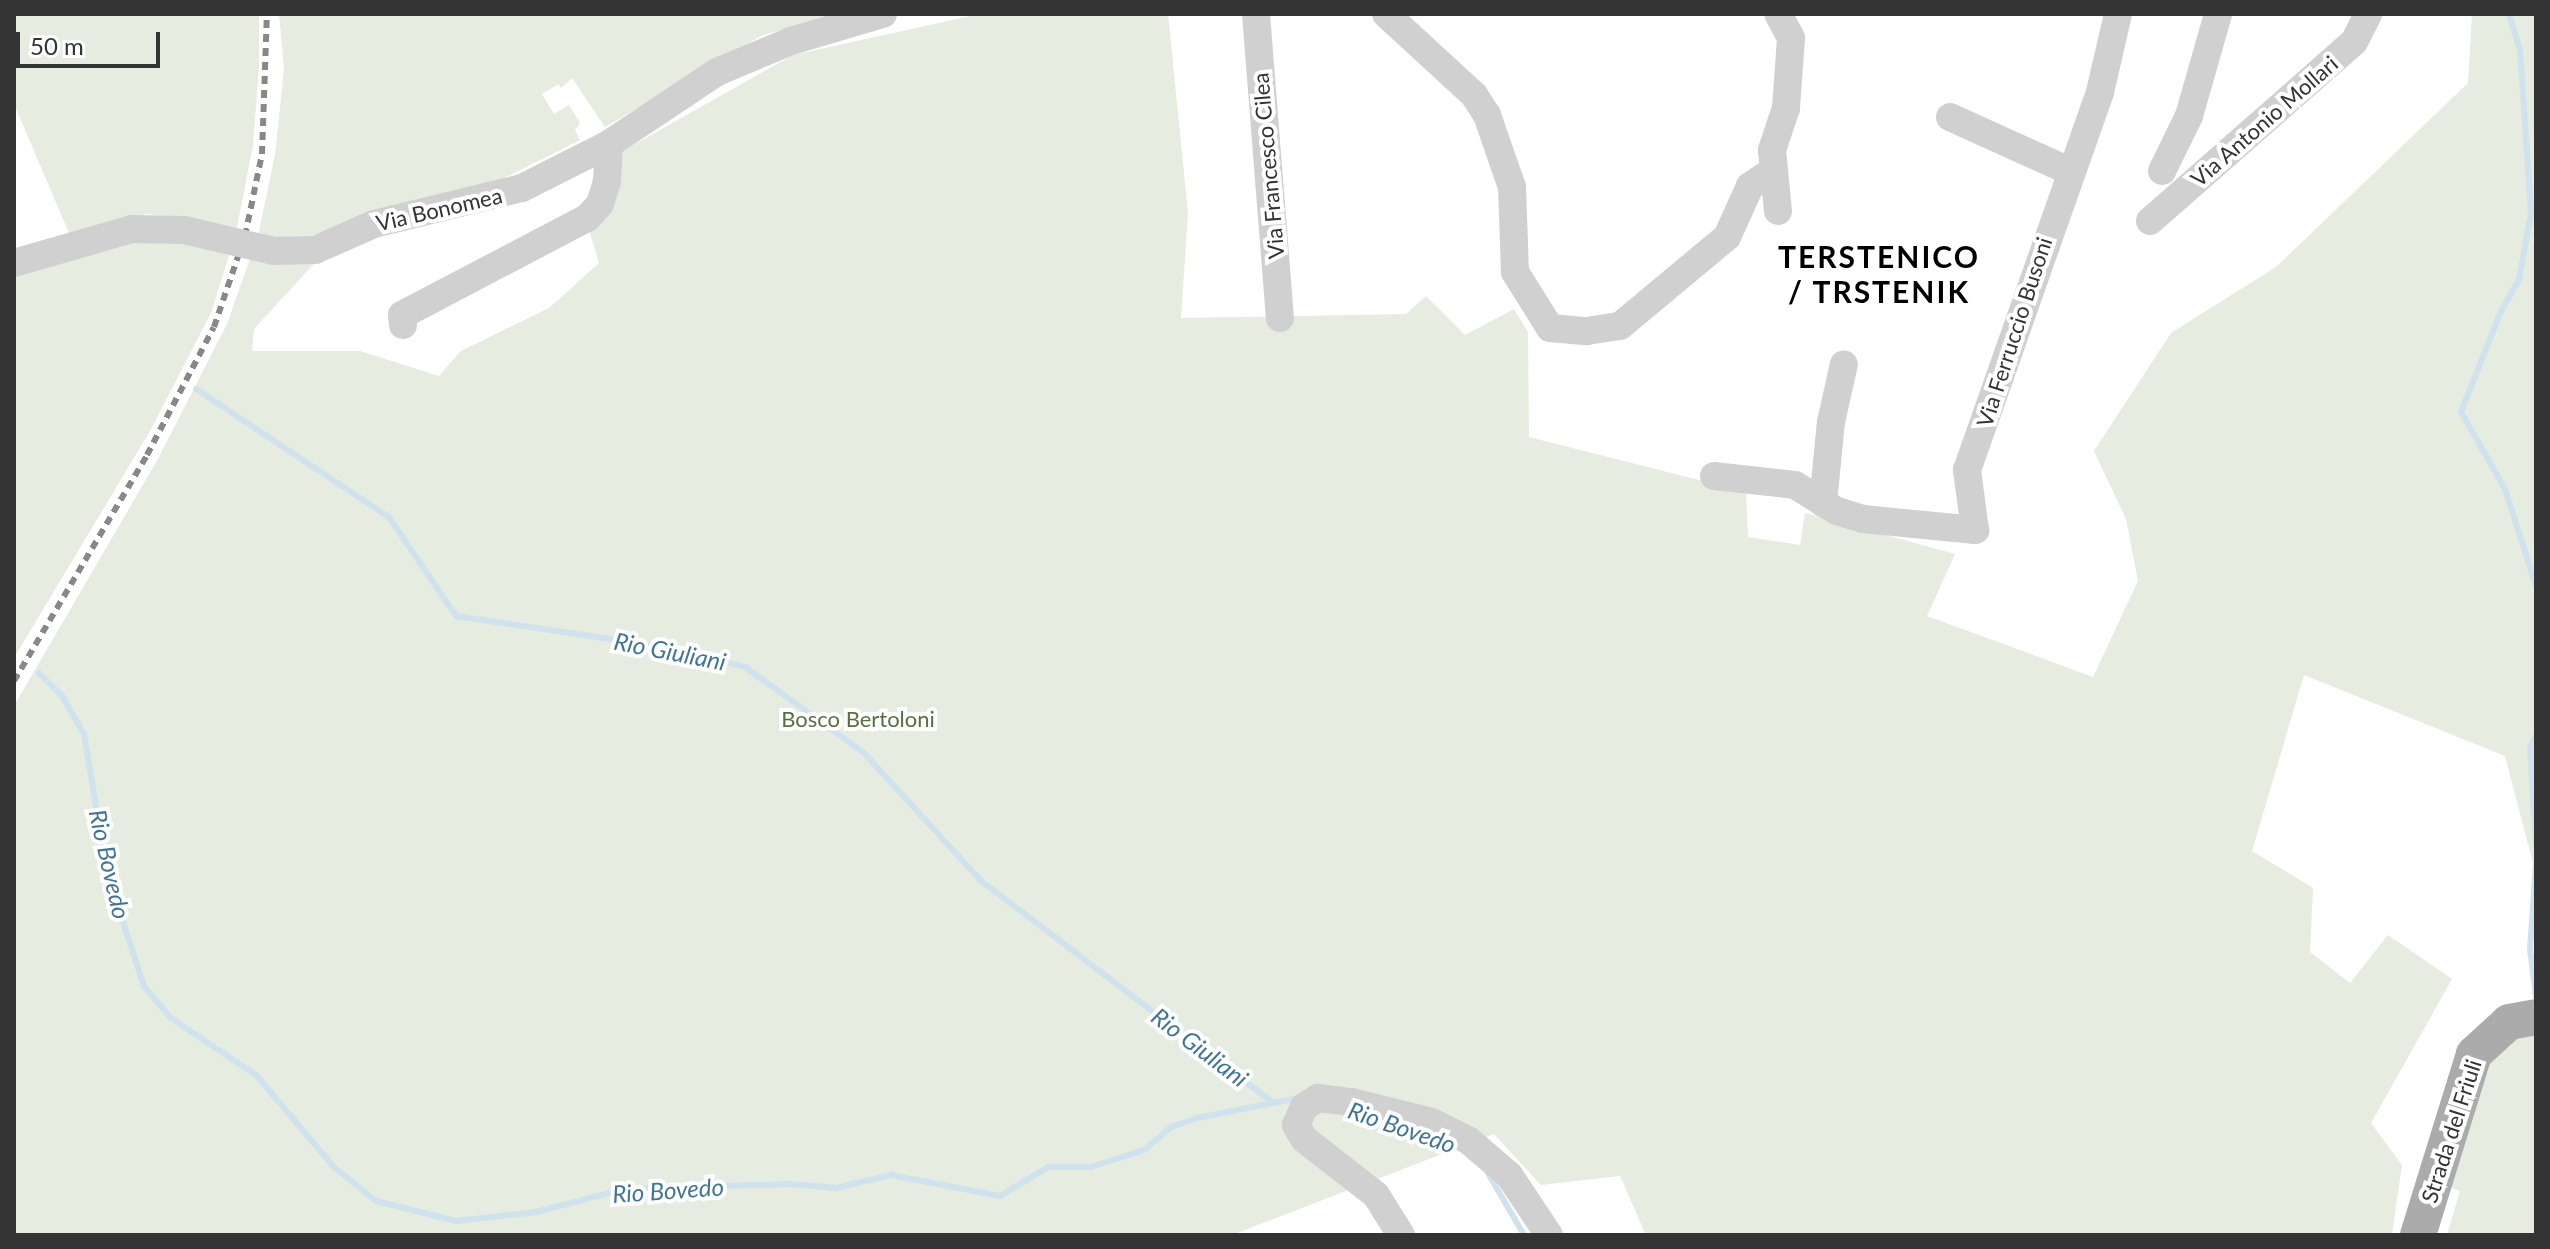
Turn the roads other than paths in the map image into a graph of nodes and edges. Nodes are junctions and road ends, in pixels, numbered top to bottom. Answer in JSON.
{"nodes":[{"id":1,"x":883,"y":14,"type":"edge"},
{"id":2,"x":1256,"y":14,"type":"edge"},
{"id":3,"x":1386,"y":14,"type":"edge"},
{"id":4,"x":1778,"y":14,"type":"edge"},
{"id":5,"x":2118,"y":14,"type":"edge"},
{"id":6,"x":2218,"y":14,"type":"edge"},
{"id":7,"x":2368,"y":14,"type":"edge"},
{"id":8,"x":1950,"y":117,"type":"dead end"},
{"id":9,"x":609,"y":144,"type":"junction"},
{"id":10,"x":2069,"y":171,"type":"junction"},
{"id":11,"x":2162,"y":171,"type":"dead end"},
{"id":12,"x":1771,"y":172,"type":"junction"},
{"id":13,"x":1778,"y":211,"type":"dead end"},
{"id":14,"x":2150,"y":221,"type":"dead end"},
{"id":15,"x":14,"y":263,"type":"edge"},
{"id":16,"x":1280,"y":318,"type":"dead end"},
{"id":17,"x":403,"y":325,"type":"dead end"},
{"id":18,"x":1844,"y":364,"type":"dead end"},
{"id":19,"x":1714,"y":476,"type":"dead end"},
{"id":20,"x":1823,"y":503,"type":"junction"},
{"id":21,"x":2536,"y":1017,"type":"edge"},
{"id":22,"x":1401,"y":1235,"type":"edge"},
{"id":23,"x":1549,"y":1235,"type":"edge"},
{"id":24,"x":2418,"y":1235,"type":"edge"}],
"edges":[{"from":1,"to":9,"type":"street","name":"Via Bonomea"},
{"from":2,"to":16,"type":"street","name":"Via Francesco Cilea"},
{"from":3,"to":12,"type":"street"},
{"from":4,"to":12,"type":"street"},
{"from":5,"to":10,"type":"street","name":"Via Ferruccio Busoni"},
{"from":6,"to":11,"type":"street"},
{"from":7,"to":14,"type":"street","name":"Via Antonio Mollari"},
{"from":8,"to":10,"type":"street"},
{"from":9,"to":15,"type":"street","name":"Via Bonomea","bridge":true},
{"from":9,"to":17,"type":"street"},
{"from":10,"to":20,"type":"street","name":"Via Ferruccio Busoni"},
{"from":12,"to":13,"type":"street"},
{"from":18,"to":20,"type":"street"},
{"from":19,"to":20,"type":"street","name":"Via Ferruccio Busoni"},
{"from":21,"to":24,"type":"main road","name":"Strada del Friuli"},
{"from":22,"to":23,"type":"street"}]}
